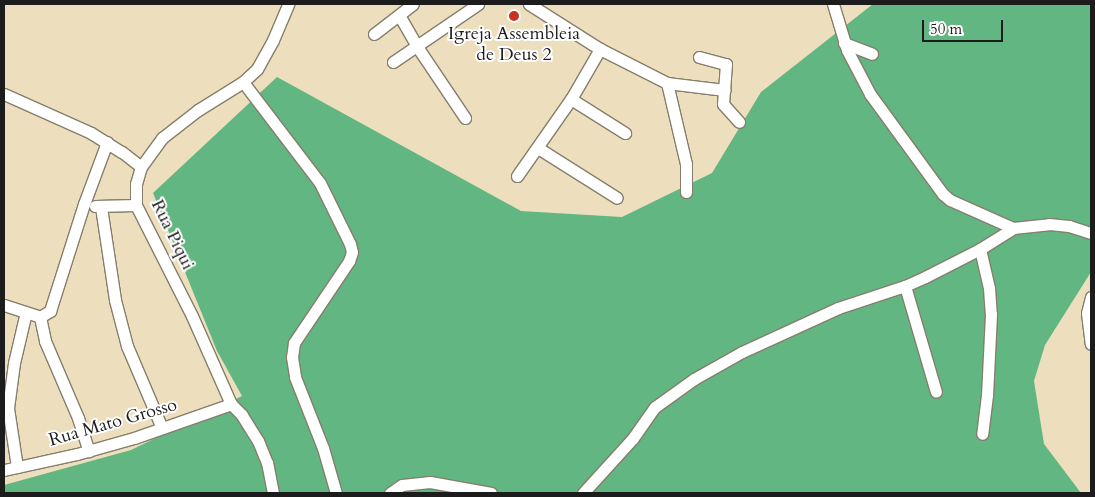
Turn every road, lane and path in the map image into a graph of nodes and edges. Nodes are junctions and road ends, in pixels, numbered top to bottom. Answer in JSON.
{"nodes":[{"id":1,"x":288,"y":4,"type":"edge"},
{"id":2,"x":413,"y":4,"type":"edge"},
{"id":3,"x":478,"y":4,"type":"edge"},
{"id":4,"x":529,"y":4,"type":"edge"},
{"id":5,"x":833,"y":4,"type":"edge"},
{"id":6,"x":399,"y":15,"type":"junction"},
{"id":7,"x":374,"y":34,"type":"dead end"},
{"id":8,"x":844,"y":43,"type":"junction"},
{"id":9,"x":416,"y":45,"type":"junction"},
{"id":10,"x":600,"y":49,"type":"junction"},
{"id":11,"x":872,"y":54,"type":"dead end"},
{"id":12,"x":698,"y":57,"type":"dead end"},
{"id":13,"x":393,"y":62,"type":"dead end"},
{"id":14,"x":243,"y":82,"type":"junction"},
{"id":15,"x":667,"y":83,"type":"junction"},
{"id":16,"x":725,"y":90,"type":"junction"},
{"id":17,"x":4,"y":94,"type":"edge"},
{"id":18,"x":571,"y":99,"type":"junction"},
{"id":19,"x":465,"y":118,"type":"dead end"},
{"id":20,"x":739,"y":122,"type":"dead end"},
{"id":21,"x":624,"y":133,"type":"dead end"},
{"id":22,"x":108,"y":142,"type":"junction"},
{"id":23,"x":538,"y":148,"type":"junction"},
{"id":24,"x":140,"y":167,"type":"junction"},
{"id":25,"x":517,"y":176,"type":"dead end"},
{"id":26,"x":686,"y":192,"type":"dead end"},
{"id":27,"x":617,"y":198,"type":"dead end"},
{"id":28,"x":84,"y":204,"type":"junction"},
{"id":29,"x":136,"y":205,"type":"junction"},
{"id":30,"x":101,"y":207,"type":"junction"},
{"id":31,"x":1013,"y":228,"type":"junction"},
{"id":32,"x":1091,"y":233,"type":"edge"},
{"id":33,"x":980,"y":249,"type":"junction"},
{"id":34,"x":905,"y":286,"type":"junction"},
{"id":35,"x":1091,"y":297,"type":"edge"},
{"id":36,"x":4,"y":305,"type":"edge"},
{"id":37,"x":26,"y":312,"type":"junction"},
{"id":38,"x":40,"y":318,"type":"junction"},
{"id":39,"x":1091,"y":344,"type":"edge"},
{"id":40,"x":936,"y":392,"type":"dead end"},
{"id":41,"x":231,"y":404,"type":"junction"},
{"id":42,"x":162,"y":428,"type":"junction"},
{"id":43,"x":982,"y":434,"type":"dead end"},
{"id":44,"x":89,"y":450,"type":"junction"},
{"id":45,"x":17,"y":467,"type":"junction"},
{"id":46,"x":4,"y":470,"type":"edge"},
{"id":47,"x":272,"y":493,"type":"edge"},
{"id":48,"x":336,"y":493,"type":"edge"},
{"id":49,"x":390,"y":493,"type":"edge"},
{"id":50,"x":491,"y":493,"type":"edge"},
{"id":51,"x":583,"y":493,"type":"edge"}],
"edges":[{"from":1,"to":14,"type":"street","name":"Rua Piqui"},
{"from":2,"to":6,"type":"street"},
{"from":3,"to":9,"type":"street"},
{"from":4,"to":10,"type":"street"},
{"from":5,"to":8,"type":"street"},
{"from":6,"to":7,"type":"street"},
{"from":6,"to":9,"type":"street"},
{"from":8,"to":11,"type":"street"},
{"from":8,"to":31,"type":"street"},
{"from":9,"to":13,"type":"street"},
{"from":9,"to":19,"type":"street"},
{"from":10,"to":15,"type":"street"},
{"from":10,"to":18,"type":"street"},
{"from":12,"to":16,"type":"street"},
{"from":14,"to":24,"type":"street","name":"Rua Piqui"},
{"from":14,"to":48,"type":"street"},
{"from":15,"to":16,"type":"street"},
{"from":15,"to":26,"type":"street"},
{"from":16,"to":20,"type":"street"},
{"from":17,"to":22,"type":"street"},
{"from":18,"to":21,"type":"street"},
{"from":18,"to":23,"type":"street"},
{"from":22,"to":24,"type":"street"},
{"from":22,"to":28,"type":"street"},
{"from":23,"to":25,"type":"street"},
{"from":23,"to":27,"type":"street"},
{"from":24,"to":29,"type":"street","name":"Rua Piqui"},
{"from":28,"to":30,"type":"street"},
{"from":28,"to":38,"type":"street"},
{"from":29,"to":30,"type":"street"},
{"from":29,"to":41,"type":"street","name":"Rua Piqui"},
{"from":30,"to":42,"type":"street"},
{"from":31,"to":32,"type":"street"},
{"from":31,"to":33,"type":"street"},
{"from":33,"to":34,"type":"street"},
{"from":33,"to":43,"type":"street"},
{"from":34,"to":40,"type":"street"},
{"from":34,"to":51,"type":"street"},
{"from":35,"to":39,"type":"street"},
{"from":36,"to":37,"type":"street"},
{"from":37,"to":38,"type":"street"},
{"from":37,"to":45,"type":"street"},
{"from":38,"to":44,"type":"street"},
{"from":41,"to":42,"type":"street","name":"Rua Mato Grosso"},
{"from":41,"to":47,"type":"street","name":"Rua Piqui"},
{"from":42,"to":44,"type":"street","name":"Rua Mato Grosso"},
{"from":44,"to":45,"type":"street","name":"Rua Mato Grosso"},
{"from":45,"to":46,"type":"street","name":"Rua Mato Grosso"},
{"from":49,"to":50,"type":"street"}]}
